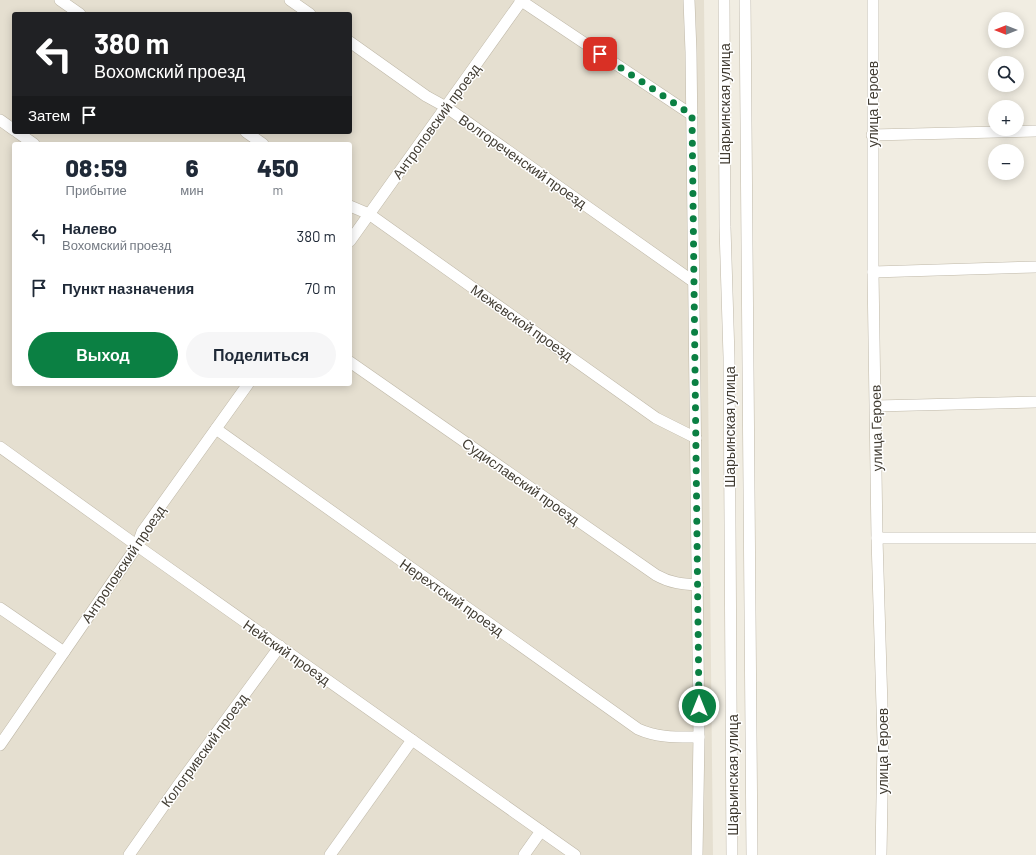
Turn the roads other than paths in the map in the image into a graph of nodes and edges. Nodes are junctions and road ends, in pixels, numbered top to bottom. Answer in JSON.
{"nodes":[{"id":1,"x":60,"y":0,"type":"edge"},
{"id":2,"x":290,"y":0,"type":"edge"},
{"id":3,"x":521,"y":0,"type":"edge"},
{"id":4,"x":688,"y":0,"type":"edge"},
{"id":5,"x":724,"y":0,"type":"edge"},
{"id":6,"x":745,"y":0,"type":"edge"},
{"id":7,"x":873,"y":0,"type":"edge"},
{"id":8,"x":77,"y":12,"type":"edge"},
{"id":9,"x":307,"y":12,"type":"edge"},
{"id":10,"x":352,"y":43,"type":"edge"},
{"id":11,"x":446,"y":107,"type":"junction"},
{"id":12,"x":692,"y":115,"type":"junction"},
{"id":13,"x":0,"y":120,"type":"edge"},
{"id":14,"x":12,"y":129,"type":"edge"},
{"id":15,"x":1036,"y":130,"type":"edge"},
{"id":16,"x":20,"y":134,"type":"edge"},
{"id":17,"x":249,"y":134,"type":"edge"},
{"id":18,"x":872,"y":135,"type":"junction"},
{"id":19,"x":31,"y":142,"type":"edge"},
{"id":20,"x":260,"y":142,"type":"edge"},
{"id":21,"x":352,"y":207,"type":"edge"},
{"id":22,"x":369,"y":214,"type":"junction"},
{"id":23,"x":352,"y":238,"type":"edge"},
{"id":24,"x":1036,"y":267,"type":"edge"},
{"id":25,"x":873,"y":272,"type":"junction"},
{"id":26,"x":694,"y":282,"type":"junction"},
{"id":27,"x":352,"y":363,"type":"edge"},
{"id":28,"x":247,"y":386,"type":"edge"},
{"id":29,"x":1036,"y":402,"type":"edge"},
{"id":30,"x":876,"y":406,"type":"junction"},
{"id":31,"x":216,"y":429,"type":"junction"},
{"id":32,"x":696,"y":438,"type":"junction"},
{"id":33,"x":0,"y":447,"type":"edge"},
{"id":34,"x":877,"y":538,"type":"junction"},
{"id":35,"x":1036,"y":538,"type":"edge"},
{"id":36,"x":137,"y":546,"type":"junction"},
{"id":37,"x":698,"y":585,"type":"junction"},
{"id":38,"x":0,"y":608,"type":"edge"},
{"id":39,"x":280,"y":646,"type":"junction"},
{"id":40,"x":64,"y":652,"type":"junction"},
{"id":41,"x":699,"y":737,"type":"junction"},
{"id":42,"x":412,"y":740,"type":"junction"},
{"id":43,"x":0,"y":745,"type":"edge"},
{"id":44,"x":541,"y":831,"type":"junction"},
{"id":45,"x":129,"y":855,"type":"edge"},
{"id":46,"x":330,"y":855,"type":"edge"},
{"id":47,"x":524,"y":855,"type":"edge"},
{"id":48,"x":576,"y":855,"type":"edge"},
{"id":49,"x":697,"y":855,"type":"edge"},
{"id":50,"x":732,"y":855,"type":"edge"},
{"id":51,"x":752,"y":855,"type":"edge"},
{"id":52,"x":881,"y":855,"type":"edge"}],
"edges":[{"from":1,"to":8,"type":"street"},
{"from":2,"to":9,"type":"street"},
{"from":3,"to":11,"type":"street","name":"Антроповский проезд"},
{"from":3,"to":12,"type":"street"},
{"from":4,"to":12,"type":"street"},
{"from":5,"to":50,"type":"street","name":"Шарьинская улица"},
{"from":6,"to":51,"type":"street"},
{"from":7,"to":18,"type":"street","name":"улица Героев"},
{"from":10,"to":11,"type":"street","name":"Волгореченский проезд"},
{"from":11,"to":22,"type":"street","name":"Антроповский проезд"},
{"from":11,"to":26,"type":"street","name":"Волгореченский проезд"},
{"from":12,"to":26,"type":"street"},
{"from":13,"to":14,"type":"street"},
{"from":15,"to":18,"type":"street"},
{"from":16,"to":19,"type":"street"},
{"from":17,"to":20,"type":"street"},
{"from":18,"to":25,"type":"street","name":"улица Героев"},
{"from":21,"to":22,"type":"street","name":"Межевской проезд"},
{"from":22,"to":23,"type":"street","name":"Антроповский проезд"},
{"from":22,"to":32,"type":"street","name":"Межевской проезд"},
{"from":24,"to":25,"type":"street"},
{"from":25,"to":30,"type":"street","name":"улица Героев"},
{"from":26,"to":32,"type":"street"},
{"from":27,"to":37,"type":"street","name":"Судиславский проезд"},
{"from":28,"to":31,"type":"street","name":"Антроповский проезд"},
{"from":29,"to":30,"type":"street"},
{"from":30,"to":34,"type":"street","name":"улица Героев"},
{"from":31,"to":36,"type":"street","name":"Антроповский проезд"},
{"from":31,"to":41,"type":"street","name":"Нерехтский проезд"},
{"from":32,"to":37,"type":"street"},
{"from":33,"to":36,"type":"street","name":"Нейский проезд"},
{"from":34,"to":35,"type":"street"},
{"from":34,"to":52,"type":"street","name":"улица Героев"},
{"from":36,"to":39,"type":"street","name":"Нейский проезд"},
{"from":36,"to":40,"type":"street","name":"Антроповский проезд"},
{"from":37,"to":41,"type":"street"},
{"from":38,"to":40,"type":"street"},
{"from":39,"to":42,"type":"street","name":"Нейский проезд"},
{"from":39,"to":45,"type":"street","name":"Кологривский проезд"},
{"from":40,"to":43,"type":"street","name":"Антроповский проезд"},
{"from":41,"to":49,"type":"street"},
{"from":42,"to":44,"type":"street","name":"Нейский проезд"},
{"from":42,"to":46,"type":"street"},
{"from":44,"to":47,"type":"street"},
{"from":44,"to":48,"type":"street","name":"Нейский проезд"}]}
